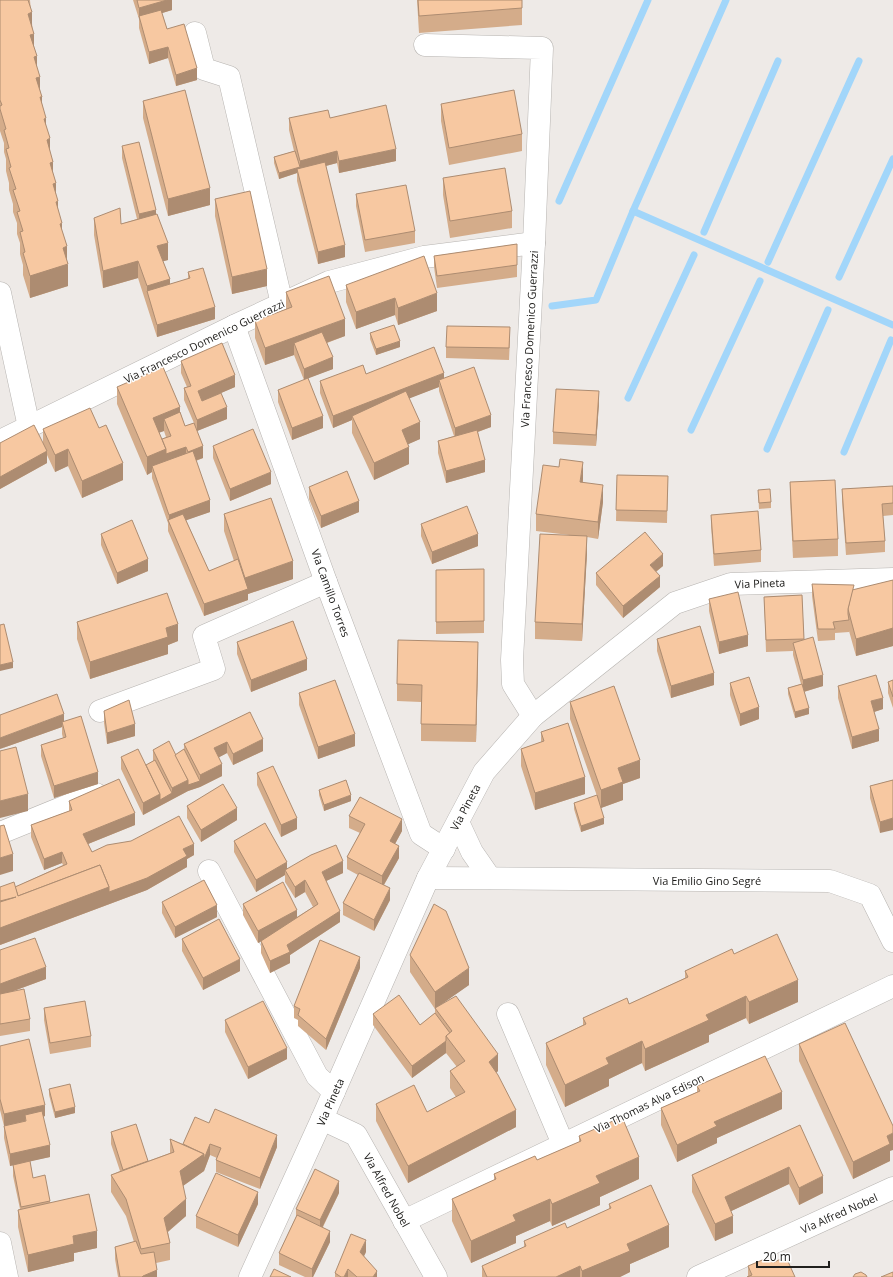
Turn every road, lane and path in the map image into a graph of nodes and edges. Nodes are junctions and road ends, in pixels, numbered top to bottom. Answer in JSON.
{"nodes":[{"id":1,"x":195,"y":33,"type":"dead end"},
{"id":2,"x":425,"y":45,"type":"dead end"},
{"id":3,"x":534,"y":243,"type":"junction"},
{"id":4,"x":0,"y":293,"type":"edge"},
{"id":5,"x":282,"y":304,"type":"junction"},
{"id":6,"x":234,"y":326,"type":"junction"},
{"id":7,"x":28,"y":427,"type":"junction"},
{"id":8,"x":0,"y":441,"type":"edge"},
{"id":9,"x":893,"y":579,"type":"edge"},
{"id":10,"x":326,"y":582,"type":"junction"},
{"id":11,"x":100,"y":711,"type":"dead end"},
{"id":12,"x":533,"y":716,"type":"junction"},
{"id":13,"x":116,"y":786,"type":"edge"},
{"id":14,"x":458,"y":822,"type":"junction"},
{"id":15,"x":0,"y":832,"type":"edge"},
{"id":16,"x":444,"y":849,"type":"junction"},
{"id":17,"x":209,"y":871,"type":"dead end"},
{"id":18,"x":428,"y":878,"type":"junction"},
{"id":19,"x":490,"y":878,"type":"junction"},
{"id":20,"x":893,"y":941,"type":"edge"},
{"id":21,"x":893,"y":986,"type":"edge"},
{"id":22,"x":508,"y":1014,"type":"dead end"},
{"id":23,"x":334,"y":1092,"type":"junction"},
{"id":24,"x":322,"y":1119,"type":"junction"},
{"id":25,"x":563,"y":1144,"type":"junction"},
{"id":26,"x":893,"y":1188,"type":"edge"},
{"id":27,"x":404,"y":1221,"type":"junction"},
{"id":28,"x":0,"y":1243,"type":"edge"},
{"id":29,"x":7,"y":1277,"type":"edge"},
{"id":30,"x":250,"y":1277,"type":"edge"},
{"id":31,"x":436,"y":1277,"type":"edge"},
{"id":32,"x":698,"y":1277,"type":"edge"}],
"edges":[{"from":1,"to":5,"type":"street"},
{"from":2,"to":3,"type":"street"},
{"from":3,"to":5,"type":"street","name":"Via Francesco Domenico Guerrazzi"},
{"from":3,"to":12,"type":"street","name":"Via Francesco Domenico Guerrazzi"},
{"from":4,"to":7,"type":"street"},
{"from":5,"to":6,"type":"street","name":"Via Francesco Domenico Guerrazzi"},
{"from":6,"to":7,"type":"street","name":"Via Francesco Domenico Guerrazzi"},
{"from":6,"to":10,"type":"street","name":"Via Camillo Torres"},
{"from":7,"to":8,"type":"street","name":"Via Francesco Domenico Guerrazzi"},
{"from":9,"to":12,"type":"street","name":"Via Pineta"},
{"from":10,"to":11,"type":"street"},
{"from":10,"to":16,"type":"street","name":"Via Camillo Torres"},
{"from":12,"to":14,"type":"street","name":"Via Pineta"},
{"from":13,"to":15,"type":"street"},
{"from":14,"to":16,"type":"street","name":"Via Pineta"},
{"from":14,"to":19,"type":"street"},
{"from":16,"to":18,"type":"street","name":"Via Pineta"},
{"from":17,"to":23,"type":"street"},
{"from":18,"to":19,"type":"street","name":"Via Emilio Gino Segré"},
{"from":18,"to":23,"type":"street","name":"Via Pineta"},
{"from":19,"to":20,"type":"street","name":"Via Emilio Gino Segré"},
{"from":21,"to":25,"type":"street","name":"Via Thomas Alva Edison"},
{"from":22,"to":25,"type":"street"},
{"from":23,"to":24,"type":"street","name":"Via Pineta"},
{"from":24,"to":27,"type":"street","name":"Via Alfred Nobel"},
{"from":24,"to":30,"type":"street","name":"Via Pineta"},
{"from":25,"to":27,"type":"street","name":"Via Thomas Alva Edison"},
{"from":26,"to":32,"type":"street","name":"Via Alfred Nobel"},
{"from":27,"to":31,"type":"street","name":"Via Alfred Nobel"},
{"from":28,"to":29,"type":"street"}]}
